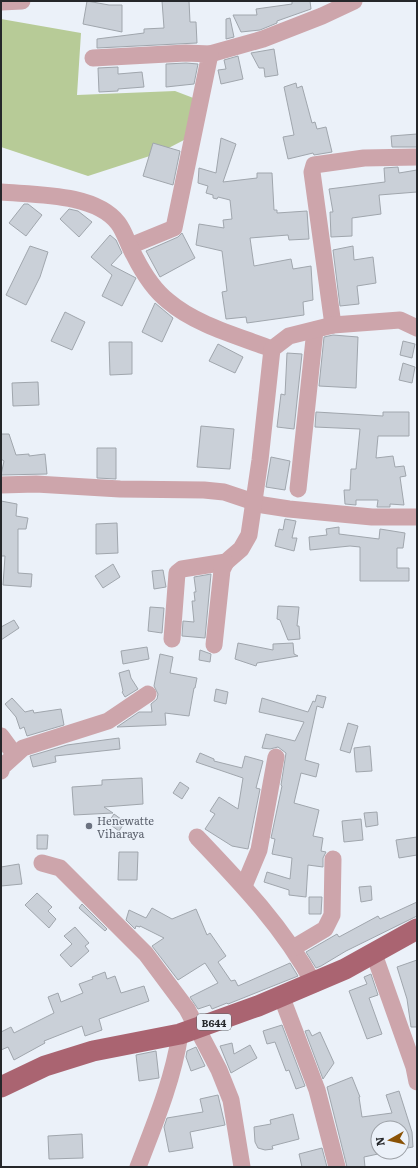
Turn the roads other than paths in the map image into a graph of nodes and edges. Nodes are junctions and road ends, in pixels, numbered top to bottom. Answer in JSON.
{"nodes":[{"id":1,"x":354,"y":1,"type":"edge"},
{"id":2,"x":210,"y":54,"type":"junction"},
{"id":3,"x":93,"y":58,"type":"dead end"},
{"id":4,"x":417,"y":157,"type":"edge"},
{"id":5,"x":1,"y":192,"type":"edge"},
{"id":6,"x":130,"y":246,"type":"junction"},
{"id":7,"x":333,"y":325,"type":"junction"},
{"id":8,"x":417,"y":328,"type":"edge"},
{"id":9,"x":315,"y":330,"type":"junction"},
{"id":10,"x":272,"y":349,"type":"junction"},
{"id":11,"x":1,"y":485,"type":"edge"},
{"id":12,"x":298,"y":489,"type":"dead end"},
{"id":13,"x":253,"y":501,"type":"junction"},
{"id":14,"x":417,"y":518,"type":"edge"},
{"id":15,"x":226,"y":562,"type":"junction"},
{"id":16,"x":172,"y":639,"type":"dead end"},
{"id":17,"x":214,"y":645,"type":"dead end"},
{"id":18,"x":148,"y":694,"type":"dead end"},
{"id":19,"x":1,"y":736,"type":"edge"},
{"id":20,"x":15,"y":755,"type":"junction"},
{"id":21,"x":276,"y":757,"type":"dead end"},
{"id":22,"x":1,"y":771,"type":"edge"},
{"id":23,"x":197,"y":837,"type":"dead end"},
{"id":24,"x":333,"y":859,"type":"dead end"},
{"id":25,"x":42,"y":863,"type":"dead end"},
{"id":26,"x":244,"y":886,"type":"junction"},
{"id":27,"x":417,"y":929,"type":"edge"},
{"id":28,"x":293,"y":948,"type":"junction"},
{"id":29,"x":374,"y":954,"type":"junction"},
{"id":30,"x":314,"y":984,"type":"junction"},
{"id":31,"x":282,"y":998,"type":"junction"},
{"id":32,"x":189,"y":1031,"type":"junction"},
{"id":33,"x":417,"y":1082,"type":"edge"},
{"id":34,"x":1,"y":1087,"type":"edge"},
{"id":35,"x":138,"y":1167,"type":"edge"},
{"id":36,"x":242,"y":1167,"type":"edge"},
{"id":37,"x":337,"y":1167,"type":"edge"}],
"edges":[{"from":1,"to":2,"type":"street"},
{"from":2,"to":3,"type":"street"},
{"from":2,"to":6,"type":"street"},
{"from":4,"to":7,"type":"street"},
{"from":5,"to":6,"type":"street"},
{"from":6,"to":10,"type":"street"},
{"from":7,"to":8,"type":"street"},
{"from":7,"to":9,"type":"street"},
{"from":9,"to":10,"type":"street"},
{"from":9,"to":12,"type":"street"},
{"from":10,"to":13,"type":"street"},
{"from":11,"to":13,"type":"street"},
{"from":13,"to":14,"type":"street"},
{"from":13,"to":15,"type":"street"},
{"from":15,"to":16,"type":"street"},
{"from":15,"to":17,"type":"street"},
{"from":18,"to":20,"type":"street"},
{"from":19,"to":20,"type":"street"},
{"from":20,"to":22,"type":"street"},
{"from":21,"to":26,"type":"street"},
{"from":23,"to":26,"type":"street"},
{"from":24,"to":28,"type":"street"},
{"from":25,"to":32,"type":"street"},
{"from":26,"to":28,"type":"street"},
{"from":27,"to":29,"type":"main road","number":"B644"},
{"from":28,"to":30,"type":"street"},
{"from":29,"to":30,"type":"main road","number":"B644"},
{"from":29,"to":33,"type":"street"},
{"from":30,"to":31,"type":"main road","number":"B644"},
{"from":31,"to":32,"type":"main road","number":"B644"},
{"from":31,"to":37,"type":"street"},
{"from":32,"to":34,"type":"main road","number":"B644"},
{"from":32,"to":35,"type":"street"},
{"from":32,"to":36,"type":"street"}]}
